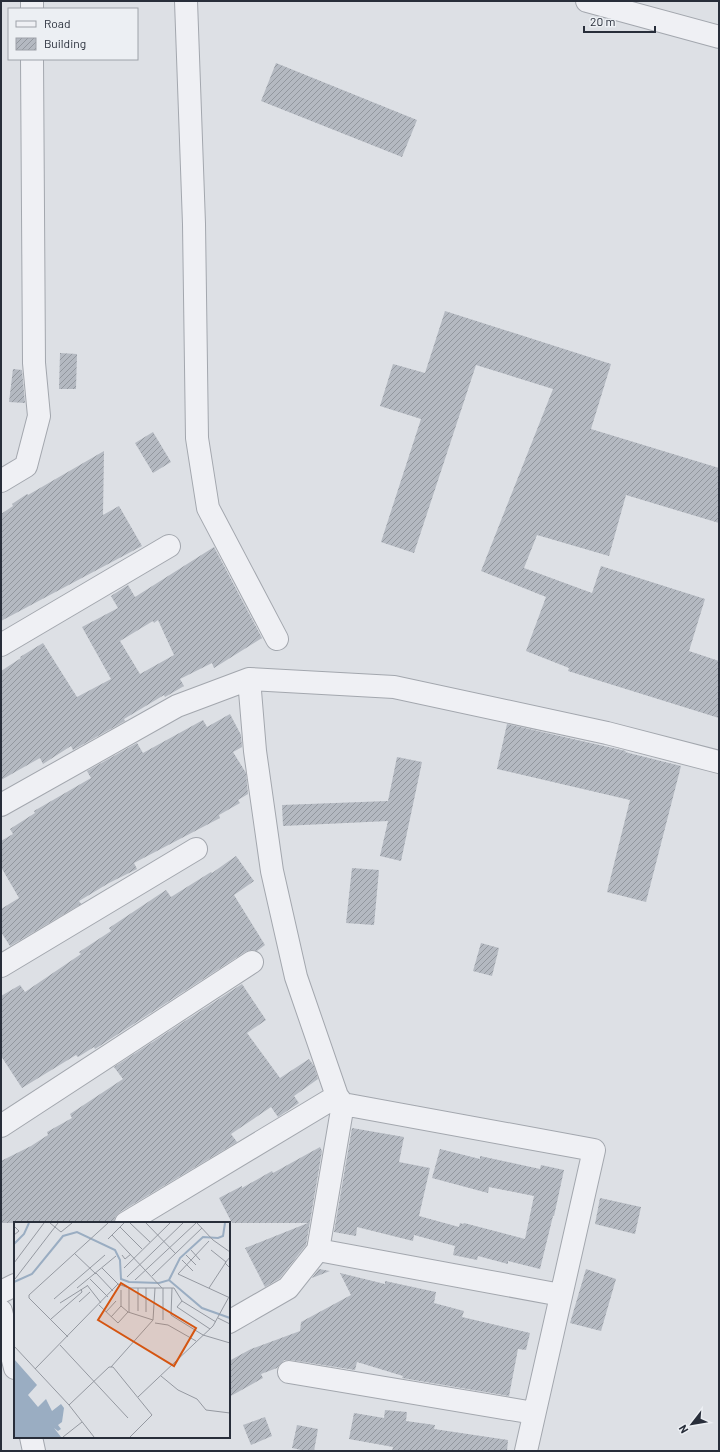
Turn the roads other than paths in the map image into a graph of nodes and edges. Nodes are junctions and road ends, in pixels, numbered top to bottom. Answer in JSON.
{"nodes":[{"id":1,"x":186,"y":1,"type":"edge"},
{"id":2,"x":587,"y":1,"type":"edge"},
{"id":3,"x":719,"y":37,"type":"edge"},
{"id":4,"x":32,"y":60,"type":"edge"},
{"id":5,"x":1,"y":481,"type":"edge"},
{"id":6,"x":169,"y":546,"type":"dead end"},
{"id":7,"x":277,"y":639,"type":"dead end"},
{"id":8,"x":1,"y":645,"type":"edge"},
{"id":9,"x":249,"y":679,"type":"junction"},
{"id":10,"x":719,"y":762,"type":"edge"},
{"id":11,"x":1,"y":805,"type":"edge"},
{"id":12,"x":196,"y":849,"type":"dead end"},
{"id":13,"x":252,"y":962,"type":"dead end"},
{"id":14,"x":1,"y":966,"type":"edge"},
{"id":15,"x":340,"y":1100,"type":"junction"},
{"id":16,"x":1,"y":1126,"type":"edge"},
{"id":17,"x":128,"y":1222,"type":"edge"},
{"id":18,"x":318,"y":1250,"type":"junction"},
{"id":19,"x":14,"y":1286,"type":"edge"},
{"id":20,"x":1,"y":1292,"type":"edge"},
{"id":21,"x":561,"y":1295,"type":"junction"},
{"id":22,"x":1,"y":1311,"type":"edge"},
{"id":23,"x":230,"y":1322,"type":"edge"},
{"id":24,"x":14,"y":1364,"type":"edge"},
{"id":25,"x":288,"y":1372,"type":"dead end"},
{"id":26,"x":534,"y":1414,"type":"junction"},
{"id":27,"x":31,"y":1438,"type":"edge"},
{"id":28,"x":34,"y":1451,"type":"edge"},
{"id":29,"x":526,"y":1451,"type":"edge"}],
"edges":[{"from":1,"to":7,"type":"street"},
{"from":2,"to":3,"type":"street"},
{"from":4,"to":5,"type":"street"},
{"from":6,"to":8,"type":"street"},
{"from":9,"to":10,"type":"street"},
{"from":9,"to":11,"type":"street"},
{"from":9,"to":15,"type":"street"},
{"from":12,"to":14,"type":"street"},
{"from":13,"to":16,"type":"street"},
{"from":15,"to":17,"type":"street"},
{"from":15,"to":18,"type":"street"},
{"from":15,"to":21,"type":"street"},
{"from":18,"to":21,"type":"street"},
{"from":18,"to":23,"type":"street"},
{"from":19,"to":20,"type":"street"},
{"from":21,"to":26,"type":"street"},
{"from":22,"to":24,"type":"street"},
{"from":25,"to":26,"type":"street"},
{"from":26,"to":29,"type":"street"},
{"from":27,"to":28,"type":"street"}]}
